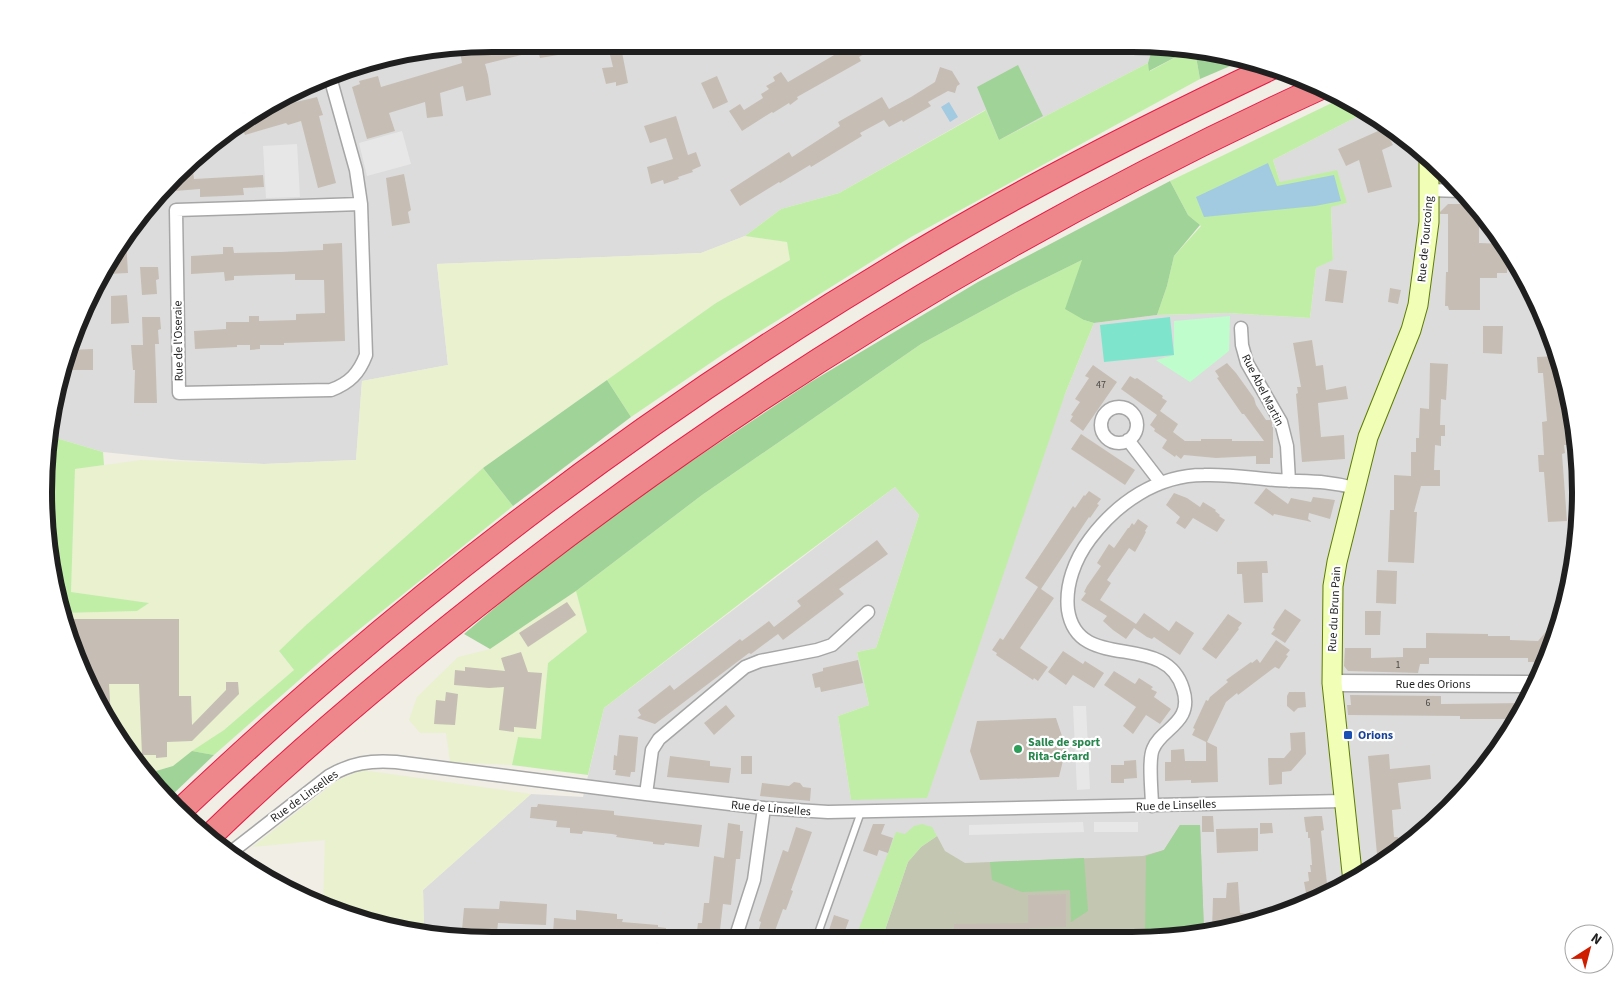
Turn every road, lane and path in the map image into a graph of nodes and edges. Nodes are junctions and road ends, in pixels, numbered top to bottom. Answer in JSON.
{"nodes":[{"id":1,"x":1261,"y":72,"type":"edge"},
{"id":2,"x":332,"y":83,"type":"edge"},
{"id":3,"x":1311,"y":91,"type":"edge"},
{"id":4,"x":1429,"y":168,"type":"edge"},
{"id":5,"x":1429,"y":190,"type":"junction"},
{"id":6,"x":1452,"y":191,"type":"edge"},
{"id":7,"x":361,"y":204,"type":"junction"},
{"id":8,"x":1415,"y":317,"type":"joint"},
{"id":9,"x":1241,"y":328,"type":"dead end"},
{"id":10,"x":1128,"y":440,"type":"dead end"},
{"id":11,"x":1289,"y":481,"type":"junction"},
{"id":12,"x":1161,"y":483,"type":"junction"},
{"id":13,"x":1354,"y":488,"type":"junction"},
{"id":14,"x":868,"y":612,"type":"dead end"},
{"id":15,"x":1332,"y":683,"type":"junction"},
{"id":16,"x":1527,"y":684,"type":"edge"},
{"id":17,"x":646,"y":794,"type":"junction"},
{"id":18,"x":1344,"y":801,"type":"junction"},
{"id":19,"x":185,"y":806,"type":"edge"},
{"id":20,"x":1152,"y":806,"type":"junction"},
{"id":21,"x":764,"y":808,"type":"junction"},
{"id":22,"x":862,"y":812,"type":"junction"},
{"id":23,"x":214,"y":832,"type":"edge"},
{"id":24,"x":236,"y":849,"type":"edge"},
{"id":25,"x":1351,"y":873,"type":"edge"},
{"id":26,"x":737,"y":932,"type":"edge"},
{"id":27,"x":819,"y":932,"type":"edge"}],
"edges":[{"from":1,"to":19,"type":"highway"},
{"from":2,"to":7,"type":"street","name":"Rue de l'Oseraie"},
{"from":3,"to":23,"type":"highway"},
{"from":4,"to":5,"type":"main road","name":"Rue de Tourcoing"},
{"from":5,"to":6,"type":"street"},
{"from":5,"to":8,"type":"main road","name":"Rue de Tourcoing"},
{"from":7,"to":7,"type":"street","name":"Rue de l'Oseraie"},
{"from":8,"to":13,"type":"main road","name":"Rue du Brun Pain"},
{"from":9,"to":11,"type":"street","name":"Rue Abel Martin"},
{"from":10,"to":12,"type":"street"},
{"from":11,"to":12,"type":"street"},
{"from":11,"to":13,"type":"street"},
{"from":12,"to":20,"type":"street"},
{"from":13,"to":15,"type":"main road","name":"Rue du Brun Pain"},
{"from":14,"to":17,"type":"street"},
{"from":15,"to":16,"type":"street","name":"Rue des Orions"},
{"from":15,"to":18,"type":"main road","name":"Rue du Brun Pain"},
{"from":17,"to":21,"type":"street","name":"Rue de Linselles"},
{"from":17,"to":24,"type":"street","name":"Rue de Linselles"},
{"from":18,"to":20,"type":"street","name":"Rue de Linselles"},
{"from":18,"to":25,"type":"main road","name":"Rue du Brun Pain"},
{"from":20,"to":22,"type":"street","name":"Rue de Linselles"},
{"from":21,"to":22,"type":"street","name":"Rue de Linselles"},
{"from":21,"to":26,"type":"street"},
{"from":22,"to":27,"type":"lane"}]}
